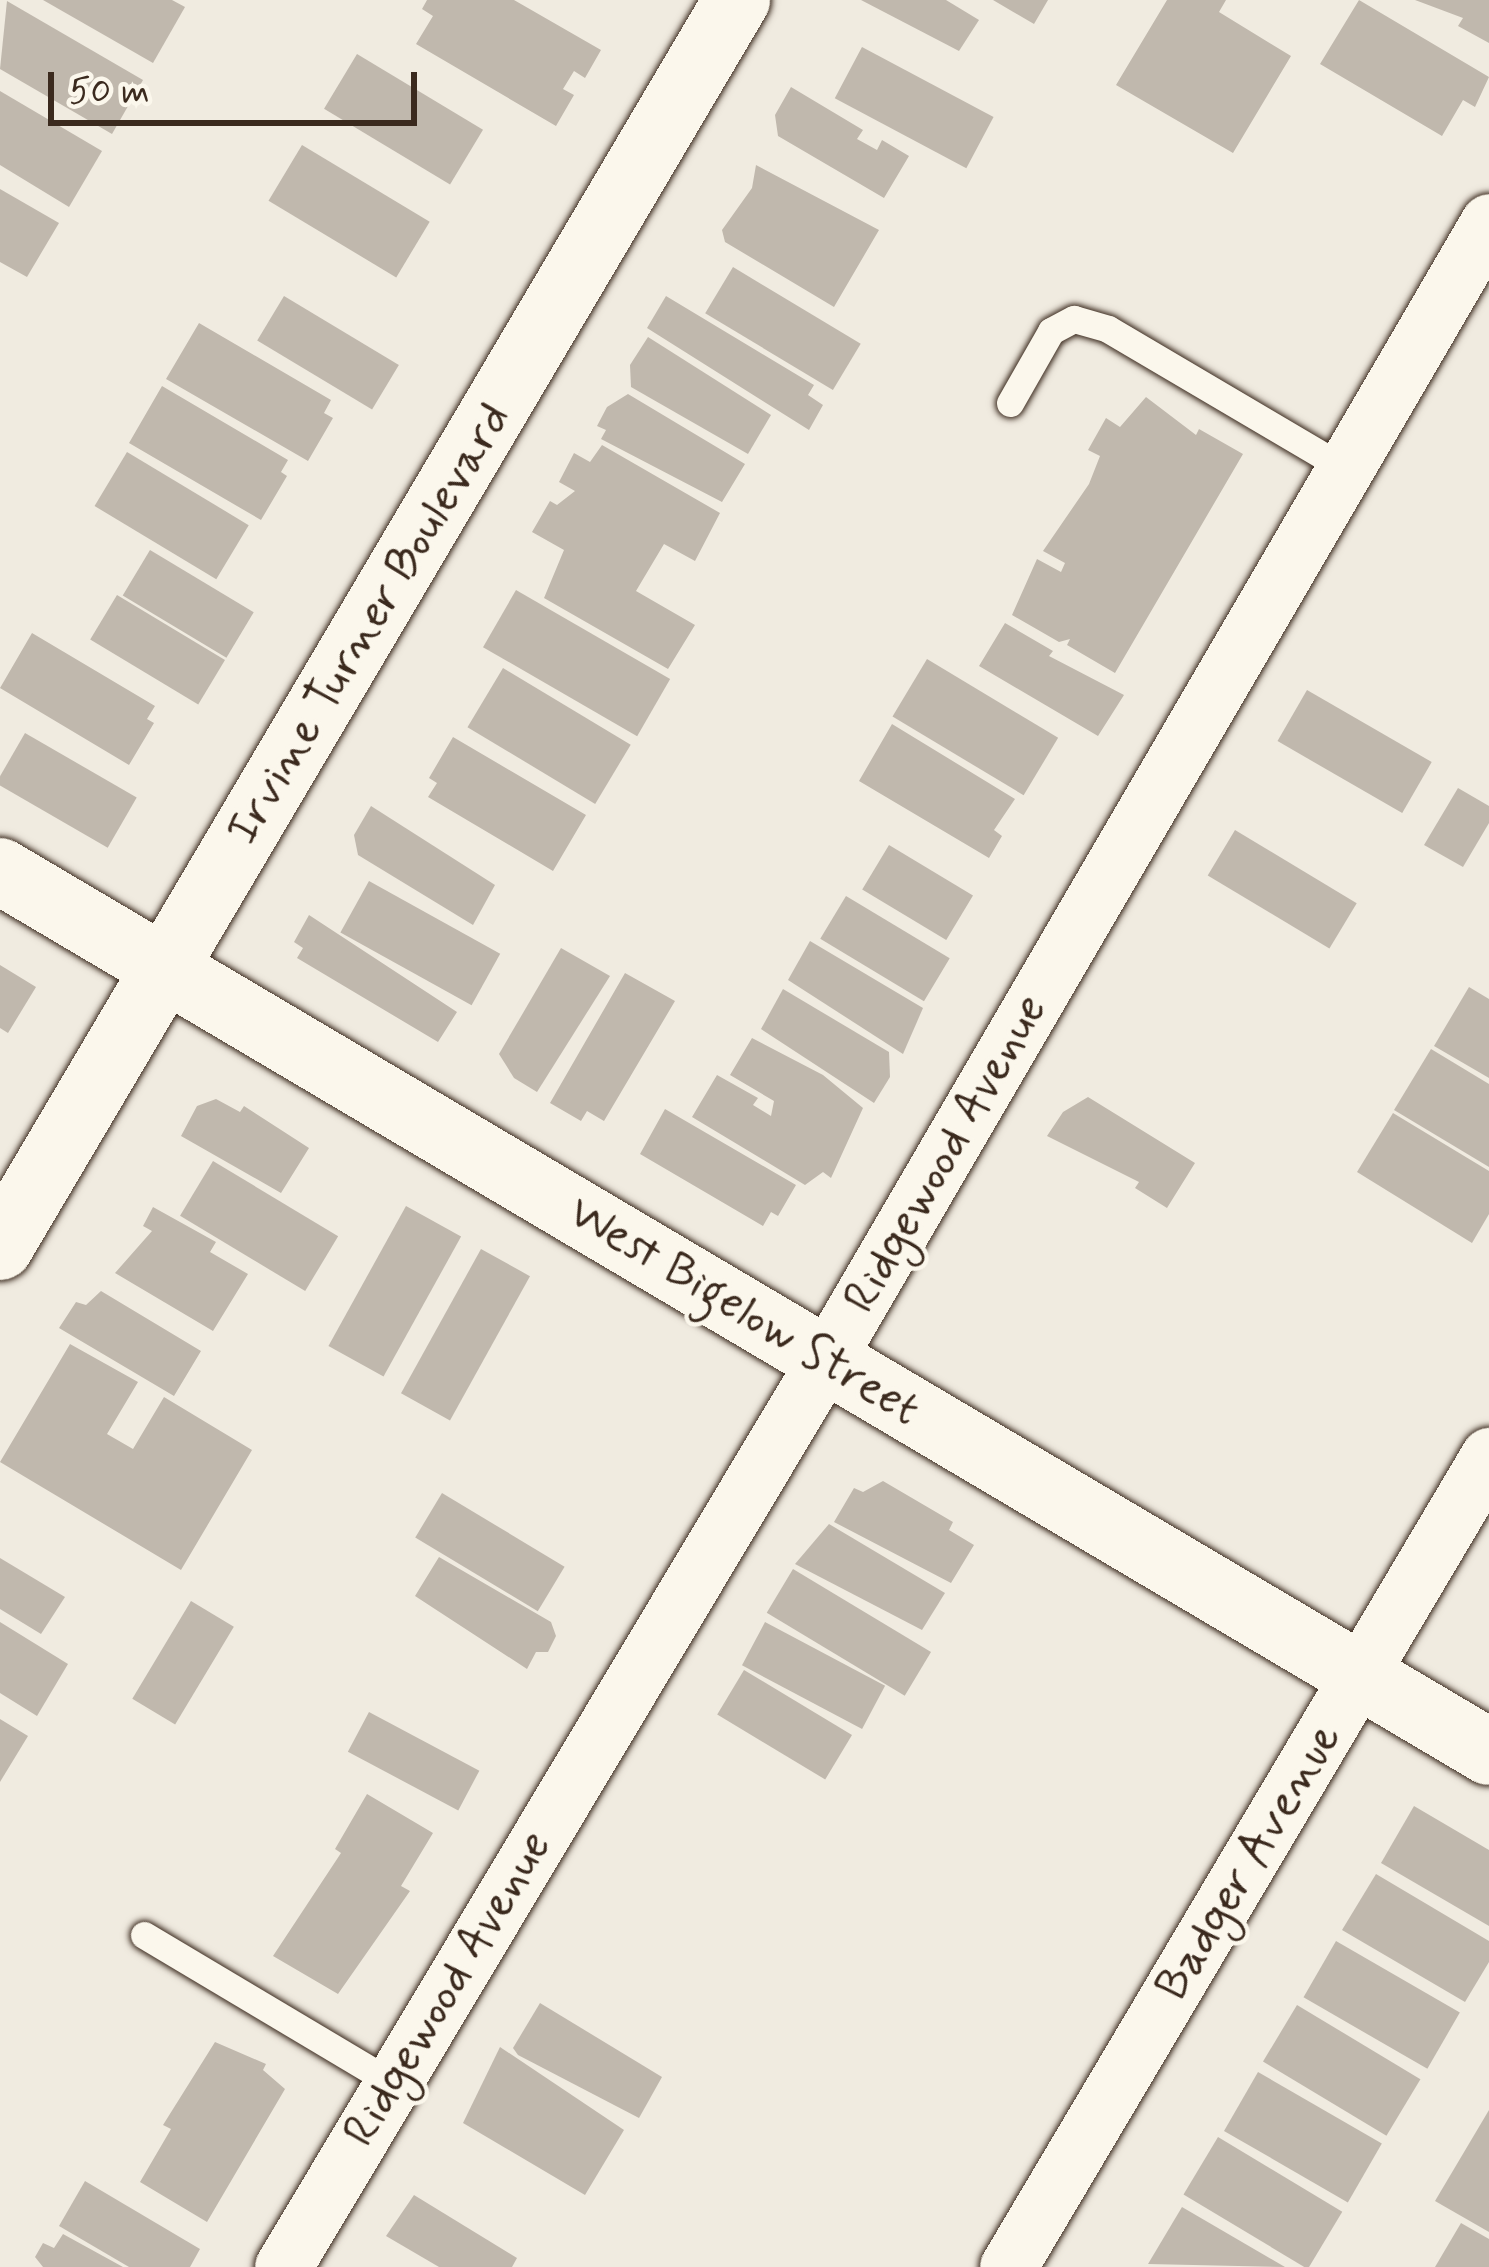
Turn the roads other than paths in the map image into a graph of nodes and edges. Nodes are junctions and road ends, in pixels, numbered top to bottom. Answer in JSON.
{"nodes":[{"id":1,"x":737,"y":0,"type":"edge"},
{"id":2,"x":1489,"y":222,"type":"edge"},
{"id":3,"x":1010,"y":403,"type":"dead end"},
{"id":4,"x":1344,"y":468,"type":"junction"},
{"id":5,"x":0,"y":871,"type":"edge"},
{"id":6,"x":166,"y":967,"type":"junction"},
{"id":7,"x":0,"y":1247,"type":"edge"},
{"id":8,"x":825,"y":1361,"type":"junction"},
{"id":9,"x":1489,"y":1456,"type":"edge"},
{"id":10,"x":1358,"y":1678,"type":"junction"},
{"id":11,"x":1489,"y":1752,"type":"edge"},
{"id":12,"x":144,"y":1935,"type":"dead end"},
{"id":13,"x":391,"y":2082,"type":"junction"},
{"id":14,"x":284,"y":2267,"type":"edge"},
{"id":15,"x":1009,"y":2267,"type":"edge"}],
"edges":[{"from":1,"to":6,"type":"street","name":"Irvine Turner Boulevard"},
{"from":2,"to":4,"type":"street","name":"Ridgewood Avenue"},
{"from":3,"to":4,"type":"lane"},
{"from":4,"to":8,"type":"street","name":"Ridgewood Avenue"},
{"from":5,"to":6,"type":"street","name":"West Bigelow Street"},
{"from":6,"to":7,"type":"street","name":"Irvine Turner Boulevard"},
{"from":6,"to":8,"type":"street","name":"West Bigelow Street"},
{"from":8,"to":10,"type":"street","name":"West Bigelow Street"},
{"from":8,"to":13,"type":"street","name":"Ridgewood Avenue"},
{"from":9,"to":10,"type":"street","name":"Badger Avenue"},
{"from":10,"to":11,"type":"street","name":"West Bigelow Street"},
{"from":10,"to":15,"type":"street","name":"Badger Avenue"},
{"from":12,"to":13,"type":"lane"},
{"from":13,"to":14,"type":"street","name":"Ridgewood Avenue"}]}
